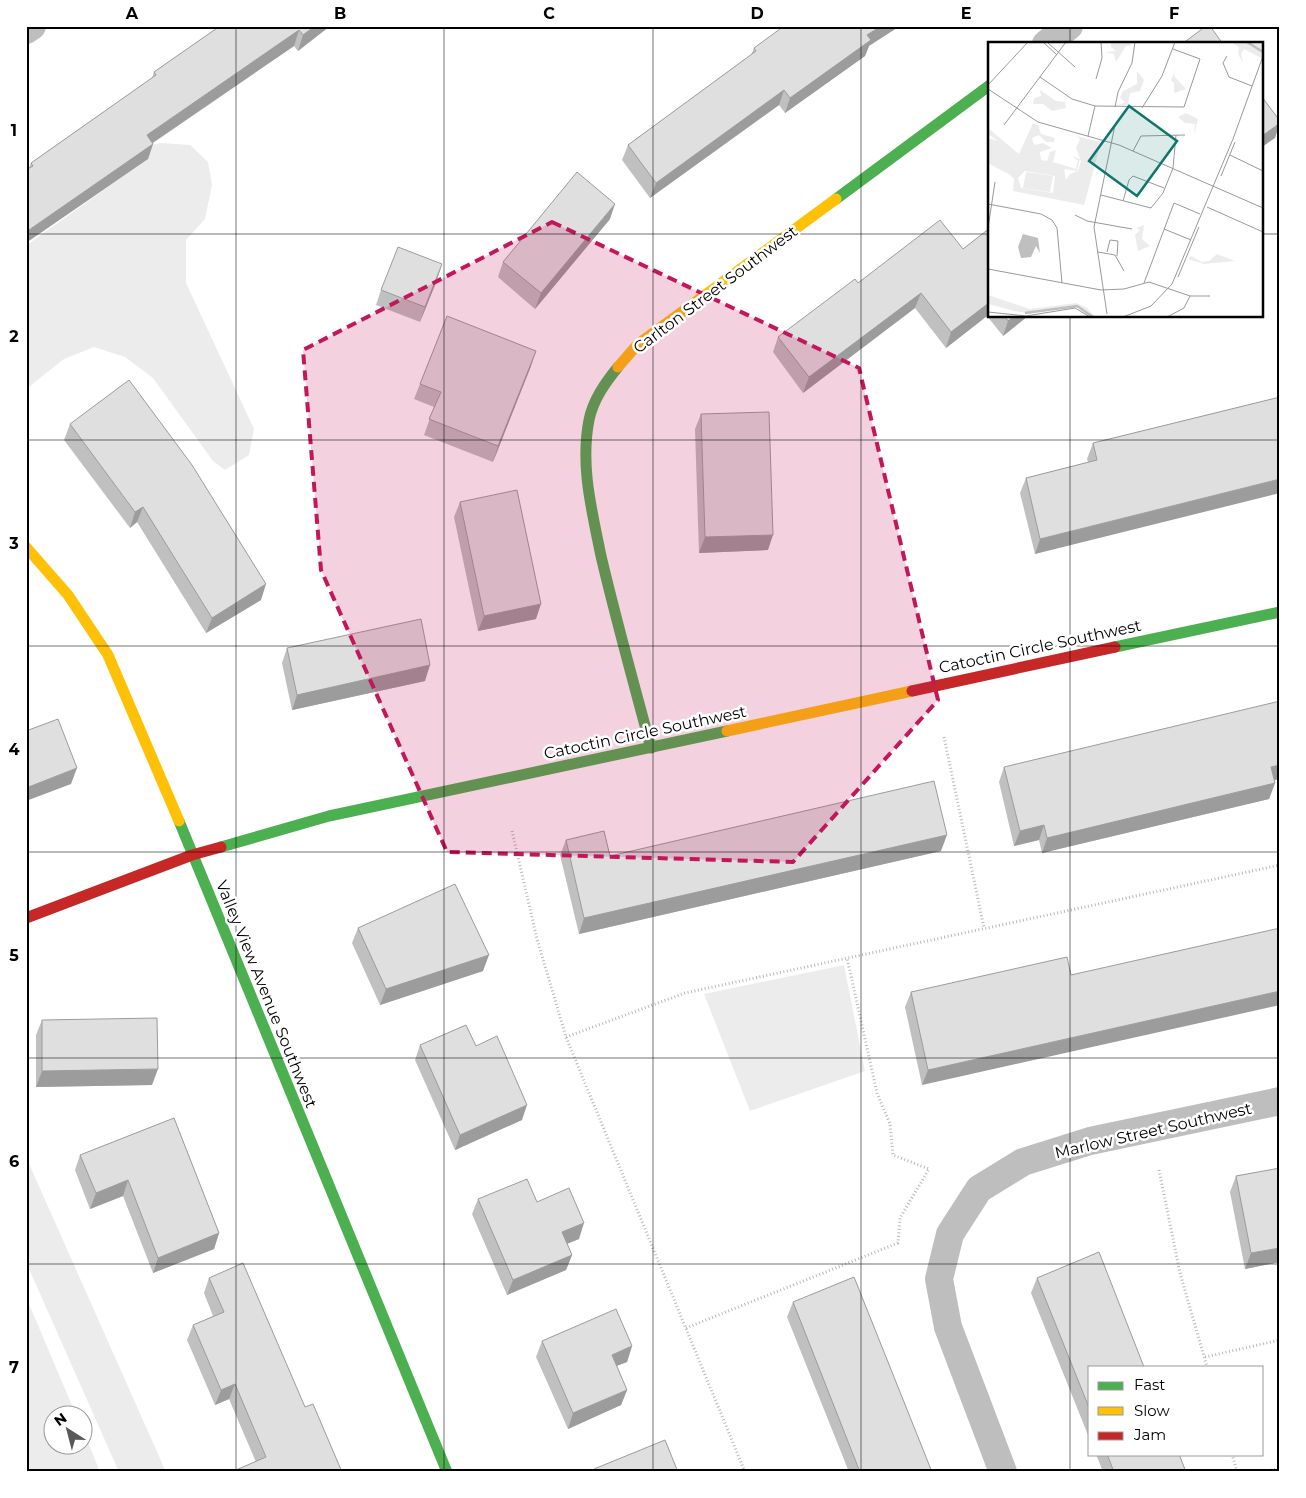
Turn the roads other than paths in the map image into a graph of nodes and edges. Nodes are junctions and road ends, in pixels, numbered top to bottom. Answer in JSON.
{"nodes":[{"id":1,"x":32,"y":26,"type":"edge"},
{"id":2,"x":1069,"y":26,"type":"edge"},
{"id":3,"x":26,"y":30,"type":"edge"},
{"id":4,"x":1049,"y":42,"type":"edge"},
{"id":5,"x":988,"y":86,"type":"edge"},
{"id":6,"x":26,"y":547,"type":"edge"},
{"id":7,"x":1280,"y":612,"type":"edge"},
{"id":8,"x":651,"y":748,"type":"junction"},
{"id":9,"x":192,"y":855,"type":"junction"},
{"id":10,"x":26,"y":918,"type":"edge"},
{"id":11,"x":1280,"y":1101,"type":"edge"},
{"id":12,"x":447,"y":1472,"type":"edge"},
{"id":13,"x":1003,"y":1472,"type":"edge"}],
"edges":[{"from":1,"to":3,"type":"street"},
{"from":2,"to":4,"type":"street"},
{"from":5,"to":8,"type":"street","name":"Carlton Street Southwest"},
{"from":6,"to":9,"type":"street","name":"Valley View Avenue Southwest"},
{"from":7,"to":8,"type":"street","name":"Catoctin Circle Southwest"},
{"from":8,"to":9,"type":"street","name":"Catoctin Circle Southwest"},
{"from":9,"to":10,"type":"street","name":"Catoctin Circle Southwest"},
{"from":9,"to":12,"type":"street","name":"Valley View Avenue Southwest"},
{"from":11,"to":13,"type":"street","name":"Marlow Street Southwest"}]}
